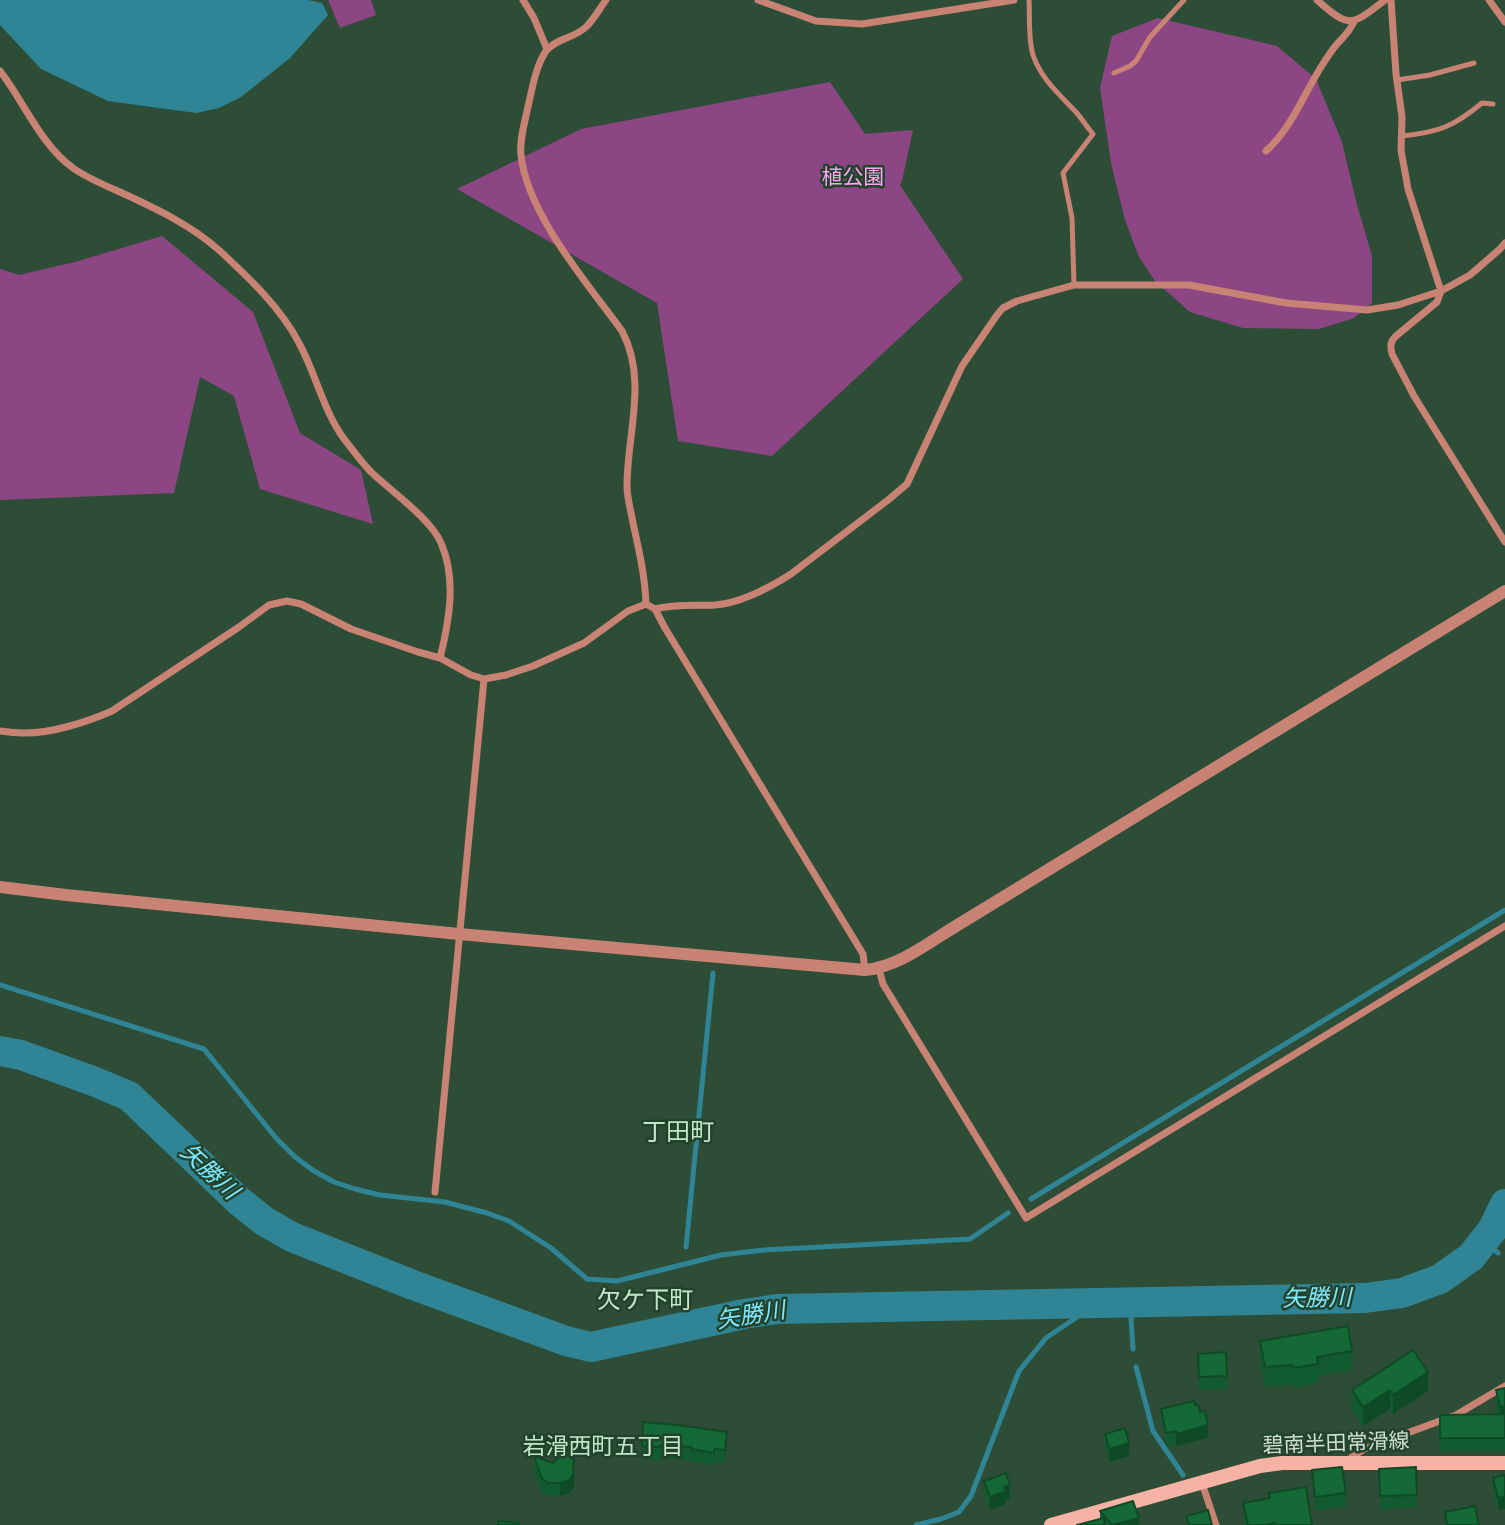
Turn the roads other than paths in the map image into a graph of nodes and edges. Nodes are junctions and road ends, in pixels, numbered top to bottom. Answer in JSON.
{"nodes":[{"id":1,"x":523,"y":0,"type":"edge"},
{"id":2,"x":606,"y":0,"type":"edge"},
{"id":3,"x":758,"y":0,"type":"edge"},
{"id":4,"x":1014,"y":0,"type":"edge"},
{"id":5,"x":1029,"y":0,"type":"edge"},
{"id":6,"x":1184,"y":0,"type":"edge"},
{"id":7,"x":1317,"y":0,"type":"edge"},
{"id":8,"x":1385,"y":0,"type":"edge"},
{"id":9,"x":1391,"y":0,"type":"edge"},
{"id":10,"x":1489,"y":0,"type":"edge"},
{"id":11,"x":1354,"y":22,"type":"junction"},
{"id":12,"x":1505,"y":22,"type":"edge"},
{"id":13,"x":547,"y":49,"type":"junction"},
{"id":14,"x":1474,"y":63,"type":"dead end"},
{"id":15,"x":0,"y":71,"type":"edge"},
{"id":16,"x":1114,"y":72,"type":"dead end"},
{"id":17,"x":1397,"y":80,"type":"junction"},
{"id":18,"x":1493,"y":104,"type":"dead end"},
{"id":19,"x":1402,"y":136,"type":"junction"},
{"id":20,"x":1266,"y":151,"type":"dead end"},
{"id":21,"x":1505,"y":243,"type":"edge"},
{"id":22,"x":1074,"y":285,"type":"junction"},
{"id":23,"x":1441,"y":291,"type":"junction"},
{"id":24,"x":1505,"y":542,"type":"edge"},
{"id":25,"x":1505,"y":591,"type":"edge"},
{"id":26,"x":646,"y":604,"type":"junction"},
{"id":27,"x":655,"y":609,"type":"junction"},
{"id":28,"x":440,"y":658,"type":"junction"},
{"id":29,"x":484,"y":679,"type":"junction"},
{"id":30,"x":0,"y":731,"type":"edge"},
{"id":31,"x":0,"y":887,"type":"edge"},
{"id":32,"x":1505,"y":926,"type":"edge"},
{"id":33,"x":459,"y":934,"type":"junction"},
{"id":34,"x":879,"y":969,"type":"junction"},
{"id":35,"x":865,"y":971,"type":"junction"},
{"id":36,"x":435,"y":1192,"type":"dead end"},
{"id":37,"x":1505,"y":1386,"type":"edge"},
{"id":38,"x":1345,"y":1462,"type":"junction"},
{"id":39,"x":1505,"y":1463,"type":"edge"},
{"id":40,"x":1202,"y":1482,"type":"junction"},
{"id":41,"x":1051,"y":1525,"type":"edge"},
{"id":42,"x":1216,"y":1525,"type":"edge"}],
"edges":[{"from":1,"to":13,"type":"street"},
{"from":2,"to":13,"type":"street"},
{"from":3,"to":4,"type":"street"},
{"from":5,"to":22,"type":"lane"},
{"from":6,"to":16,"type":"lane"},
{"from":7,"to":11,"type":"street"},
{"from":8,"to":11,"type":"street"},
{"from":9,"to":17,"type":"street"},
{"from":10,"to":12,"type":"street"},
{"from":11,"to":20,"type":"street"},
{"from":13,"to":26,"type":"street"},
{"from":14,"to":17,"type":"lane"},
{"from":15,"to":28,"type":"street"},
{"from":17,"to":19,"type":"street"},
{"from":18,"to":19,"type":"lane"},
{"from":19,"to":23,"type":"street"},
{"from":21,"to":23,"type":"street"},
{"from":22,"to":23,"type":"street"},
{"from":22,"to":27,"type":"street"},
{"from":23,"to":24,"type":"street"},
{"from":25,"to":34,"type":"street"},
{"from":26,"to":27,"type":"street"},
{"from":26,"to":29,"type":"street"},
{"from":27,"to":35,"type":"street"},
{"from":28,"to":29,"type":"street"},
{"from":28,"to":30,"type":"street"},
{"from":29,"to":33,"type":"street"},
{"from":31,"to":33,"type":"street"},
{"from":32,"to":34,"type":"street"},
{"from":33,"to":35,"type":"street"},
{"from":33,"to":36,"type":"street"},
{"from":34,"to":35,"type":"street"},
{"from":37,"to":38,"type":"street"},
{"from":38,"to":39,"type":"main road","name":"碧南半田常滑線"},
{"from":38,"to":40,"type":"main road","name":"碧南半田常滑線"},
{"from":40,"to":41,"type":"main road","name":"碧南半田常滑線"},
{"from":40,"to":42,"type":"street"}]}
